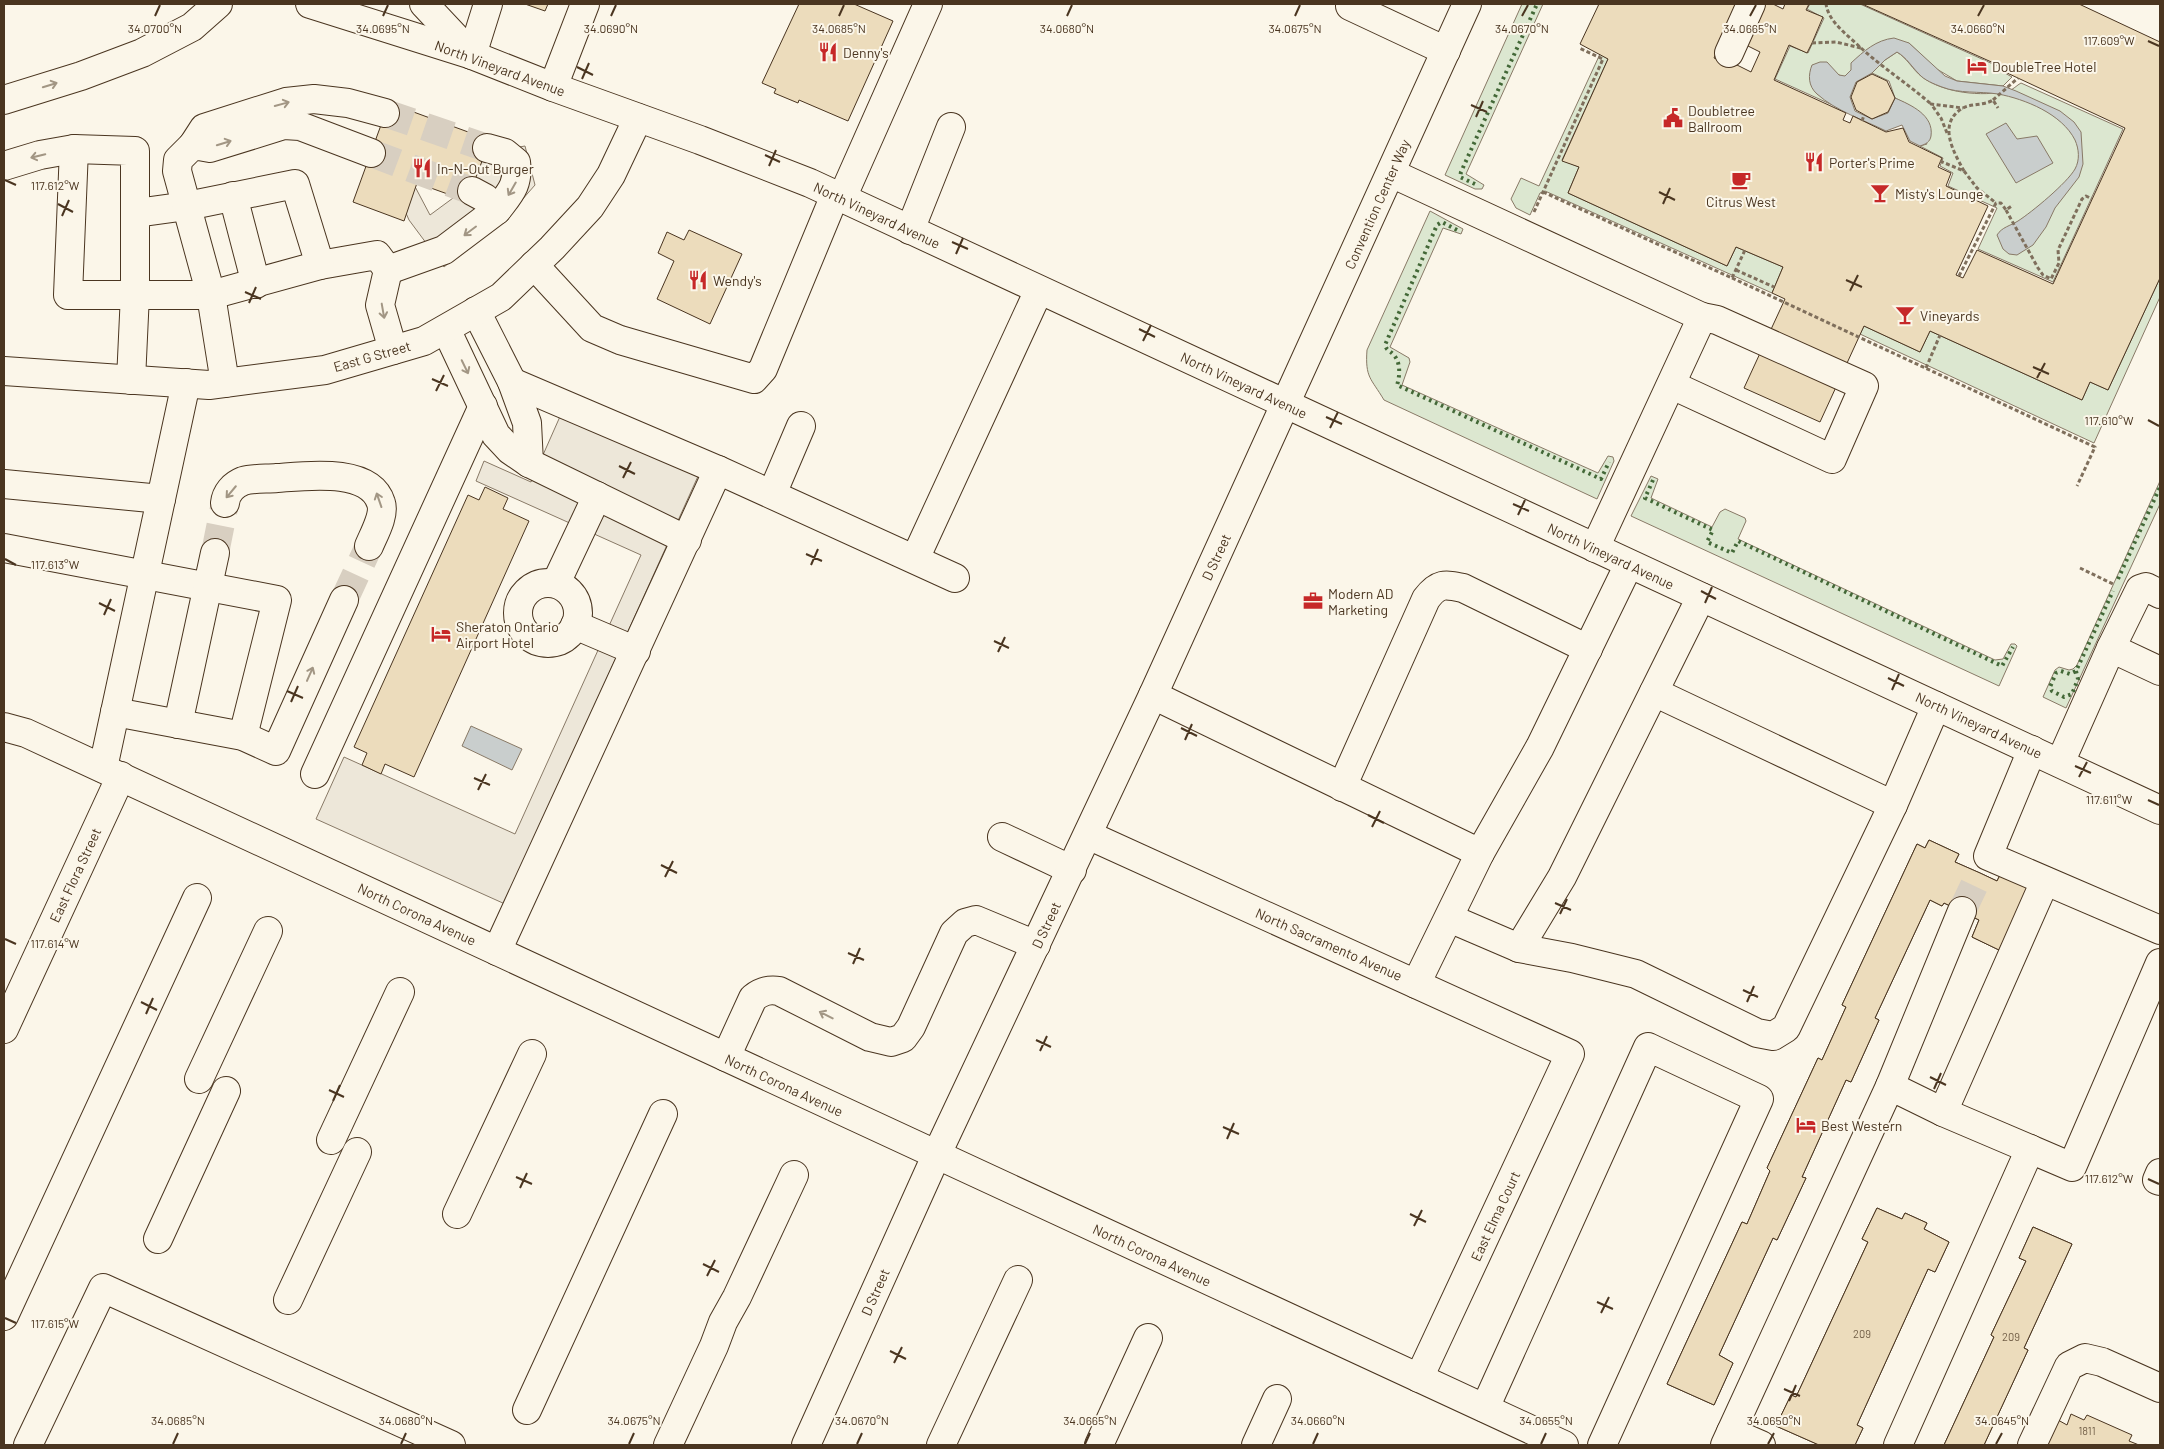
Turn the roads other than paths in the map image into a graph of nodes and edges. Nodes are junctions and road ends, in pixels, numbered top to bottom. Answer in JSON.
{"nodes":[{"id":1,"x":218,"y":4,"type":"edge"},
{"id":2,"x":310,"y":4,"type":"edge"},
{"id":3,"x":424,"y":4,"type":"edge"},
{"id":4,"x":488,"y":4,"type":"edge"},
{"id":5,"x":585,"y":4,"type":"edge"},
{"id":6,"x":928,"y":4,"type":"edge"},
{"id":7,"x":1467,"y":4,"type":"edge"},
{"id":8,"x":1751,"y":4,"type":"edge"},
{"id":9,"x":1350,"y":6,"type":"dead end"},
{"id":10,"x":1446,"y":51,"type":"junction"},
{"id":11,"x":1729,"y":53,"type":"dead end"},
{"id":12,"x":472,"y":55,"type":"junction"},
{"id":13,"x":552,"y":87,"type":"junction"},
{"id":14,"x":4,"y":100,"type":"edge"},
{"id":15,"x":385,"y":112,"type":"tunnel mouth"},
{"id":16,"x":638,"y":118,"type":"junction"},
{"id":17,"x":951,"y":127,"type":"dead end"},
{"id":18,"x":193,"y":145,"type":"junction"},
{"id":19,"x":487,"y":148,"type":"tunnel mouth"},
{"id":20,"x":74,"y":150,"type":"junction"},
{"id":21,"x":370,"y":153,"type":"tunnel mouth"},
{"id":22,"x":4,"y":166,"type":"edge"},
{"id":23,"x":1391,"y":173,"type":"junction"},
{"id":24,"x":472,"y":191,"type":"tunnel mouth"},
{"id":25,"x":233,"y":196,"type":"junction"},
{"id":26,"x":838,"y":197,"type":"junction"},
{"id":27,"x":187,"y":206,"type":"junction"},
{"id":28,"x":497,"y":210,"type":"junction"},
{"id":29,"x":136,"y":213,"type":"junction"},
{"id":30,"x":910,"y":230,"type":"junction"},
{"id":31,"x":320,"y":265,"type":"junction"},
{"id":32,"x":534,"y":265,"type":"junction"},
{"id":33,"x":388,"y":270,"type":"junction"},
{"id":34,"x":256,"y":284,"type":"junction"},
{"id":35,"x":1039,"y":290,"type":"junction"},
{"id":36,"x":135,"y":294,"type":"junction"},
{"id":37,"x":211,"y":295,"type":"junction"},
{"id":38,"x":476,"y":311,"type":"junction"},
{"id":39,"x":1702,"y":317,"type":"junction"},
{"id":40,"x":446,"y":329,"type":"junction"},
{"id":41,"x":393,"y":350,"type":"junction"},
{"id":42,"x":4,"y":371,"type":"edge"},
{"id":43,"x":131,"y":380,"type":"junction"},
{"id":44,"x":512,"y":382,"type":"junction"},
{"id":45,"x":186,"y":383,"type":"junction"},
{"id":46,"x":224,"y":383,"type":"junction"},
{"id":47,"x":1672,"y":385,"type":"junction"},
{"id":48,"x":1286,"y":405,"type":"junction"},
{"id":49,"x":483,"y":406,"type":"junction"},
{"id":50,"x":801,"y":426,"type":"dead end"},
{"id":51,"x":529,"y":464,"type":"junction"},
{"id":52,"x":718,"y":470,"type":"junction"},
{"id":53,"x":4,"y":484,"type":"edge"},
{"id":54,"x":772,"y":494,"type":"junction"},
{"id":55,"x":597,"y":496,"type":"junction"},
{"id":56,"x":161,"y":499,"type":"junction"},
{"id":57,"x":224,"y":503,"type":"tunnel mouth"},
{"id":58,"x":687,"y":540,"type":"junction"},
{"id":59,"x":369,"y":546,"type":"tunnel mouth"},
{"id":60,"x":4,"y":548,"type":"edge"},
{"id":61,"x":1595,"y":548,"type":"junction"},
{"id":62,"x":215,"y":553,"type":"tunnel mouth"},
{"id":63,"x":915,"y":560,"type":"junction"},
{"id":64,"x":1629,"y":564,"type":"junction"},
{"id":65,"x":145,"y":575,"type":"junction"},
{"id":66,"x":955,"y":578,"type":"dead end"},
{"id":67,"x":556,"y":583,"type":"junction"},
{"id":68,"x":208,"y":587,"type":"junction"},
{"id":69,"x":2148,"y":595,"type":"edge"},
{"id":70,"x":1701,"y":597,"type":"junction"},
{"id":71,"x":344,"y":600,"type":"tunnel mouth"},
{"id":72,"x":575,"y":625,"type":"junction"},
{"id":73,"x":2111,"y":648,"type":"junction"},
{"id":74,"x":1588,"y":649,"type":"junction"},
{"id":75,"x":636,"y":651,"type":"junction"},
{"id":76,"x":2160,"y":671,"type":"edge"},
{"id":77,"x":1654,"y":692,"type":"junction"},
{"id":78,"x":1152,"y":695,"type":"junction"},
{"id":79,"x":1936,"y":706,"type":"junction"},
{"id":80,"x":115,"y":712,"type":"junction"},
{"id":81,"x":178,"y":724,"type":"junction"},
{"id":82,"x":4,"y":727,"type":"edge"},
{"id":83,"x":243,"y":736,"type":"junction"},
{"id":84,"x":2032,"y":750,"type":"junction"},
{"id":85,"x":2060,"y":763,"type":"junction"},
{"id":86,"x":112,"y":772,"type":"junction"},
{"id":87,"x":315,"y":774,"type":"dead end"},
{"id":88,"x":1342,"y":787,"type":"junction"},
{"id":89,"x":1893,"y":805,"type":"junction"},
{"id":90,"x":2160,"y":810,"type":"edge"},
{"id":91,"x":1088,"y":835,"type":"junction"},
{"id":92,"x":1002,"y":837,"type":"dead end"},
{"id":93,"x":1480,"y":853,"type":"junction"},
{"id":94,"x":1072,"y":870,"type":"junction"},
{"id":95,"x":2045,"y":881,"type":"junction"},
{"id":96,"x":197,"y":898,"type":"dead end"},
{"id":97,"x":1962,"y":911,"type":"tunnel mouth"},
{"id":98,"x":1449,"y":918,"type":"junction"},
{"id":99,"x":2160,"y":930,"type":"edge"},
{"id":100,"x":268,"y":932,"type":"dead end"},
{"id":101,"x":1036,"y":944,"type":"junction"},
{"id":102,"x":1519,"y":948,"type":"junction"},
{"id":103,"x":497,"y":951,"type":"junction"},
{"id":104,"x":2160,"y":963,"type":"edge"},
{"id":105,"x":1416,"y":984,"type":"junction"},
{"id":106,"x":400,"y":992,"type":"dead end"},
{"id":107,"x":4,"y":1029,"type":"edge"},
{"id":108,"x":532,"y":1054,"type":"dead end"},
{"id":109,"x":1570,"y":1054,"type":"joint"},
{"id":110,"x":726,"y":1058,"type":"junction"},
{"id":111,"x":199,"y":1078,"type":"dead end"},
{"id":112,"x":1890,"y":1086,"type":"junction"},
{"id":113,"x":226,"y":1091,"type":"dead end"},
{"id":114,"x":1943,"y":1112,"type":"junction"},
{"id":115,"x":663,"y":1114,"type":"dead end"},
{"id":116,"x":331,"y":1140,"type":"dead end"},
{"id":117,"x":2030,"y":1149,"type":"junction"},
{"id":118,"x":356,"y":1152,"type":"dead end"},
{"id":119,"x":936,"y":1156,"type":"junction"},
{"id":120,"x":2160,"y":1174,"type":"edge"},
{"id":121,"x":794,"y":1175,"type":"dead end"},
{"id":122,"x":2160,"y":1181,"type":"edge"},
{"id":123,"x":457,"y":1214,"type":"dead end"},
{"id":124,"x":158,"y":1238,"type":"dead end"},
{"id":125,"x":1018,"y":1280,"type":"dead end"},
{"id":126,"x":288,"y":1300,"type":"dead end"},
{"id":127,"x":4,"y":1316,"type":"edge"},
{"id":128,"x":1148,"y":1338,"type":"dead end"},
{"id":129,"x":1419,"y":1378,"type":"junction"},
{"id":130,"x":2160,"y":1388,"type":"edge"},
{"id":131,"x":1277,"y":1399,"type":"dead end"},
{"id":132,"x":1485,"y":1408,"type":"junction"},
{"id":133,"x":527,"y":1410,"type":"dead end"},
{"id":134,"x":1728,"y":1439,"type":"edge"},
{"id":135,"x":28,"y":1445,"type":"edge"},
{"id":136,"x":451,"y":1445,"type":"edge"},
{"id":137,"x":668,"y":1445,"type":"edge"},
{"id":138,"x":806,"y":1445,"type":"edge"},
{"id":139,"x":941,"y":1445,"type":"edge"},
{"id":140,"x":1099,"y":1445,"type":"edge"},
{"id":141,"x":1256,"y":1445,"type":"edge"},
{"id":142,"x":1564,"y":1445,"type":"edge"},
{"id":143,"x":1602,"y":1445,"type":"edge"},
{"id":144,"x":1761,"y":1445,"type":"edge"},
{"id":145,"x":1898,"y":1445,"type":"edge"},
{"id":146,"x":2032,"y":1445,"type":"edge"}],
"edges":[{"from":14,"to":1,"type":"main road","one_way":true},
{"from":2,"to":12,"type":"main road","name":"North Vineyard Avenue"},
{"from":3,"to":12,"type":"main road"},
{"from":4,"to":12,"type":"main road"},
{"from":5,"to":13,"type":"main road"},
{"from":6,"to":26,"type":"main road"},
{"from":7,"to":10,"type":"main road","name":"Convention Center Way"},
{"from":8,"to":11,"type":"main road"},
{"from":9,"to":10,"type":"main road"},
{"from":10,"to":23,"type":"main road","name":"Convention Center Way"},
{"from":12,"to":13,"type":"main road","name":"North Vineyard Avenue"},
{"from":13,"to":16,"type":"main road","name":"North Vineyard Avenue"},
{"from":18,"to":15,"type":"main road","one_way":true},
{"from":16,"to":26,"type":"main road","name":"North Vineyard Avenue"},
{"from":16,"to":32,"type":"main road","name":"East G Street"},
{"from":17,"to":30,"type":"main road"},
{"from":18,"to":21,"type":"main road","one_way":true},
{"from":18,"to":27,"type":"main road"},
{"from":19,"to":28,"type":"main road","one_way":true},
{"from":20,"to":22,"type":"main road","one_way":true},
{"from":20,"to":29,"type":"main road"},
{"from":20,"to":36,"type":"main road"},
{"from":23,"to":39,"type":"main road"},
{"from":23,"to":48,"type":"main road","name":"Convention Center Way"},
{"from":24,"to":28,"type":"main road"},
{"from":25,"to":27,"type":"main road"},
{"from":25,"to":31,"type":"main road"},
{"from":25,"to":34,"type":"main road"},
{"from":26,"to":30,"type":"main road","name":"North Vineyard Avenue"},
{"from":26,"to":32,"type":"main road"},
{"from":27,"to":29,"type":"main road"},
{"from":27,"to":37,"type":"main road"},
{"from":28,"to":33,"type":"main road","one_way":true},
{"from":29,"to":36,"type":"main road"},
{"from":30,"to":35,"type":"main road","name":"North Vineyard Avenue"},
{"from":31,"to":33,"type":"main road"},
{"from":31,"to":34,"type":"main road"},
{"from":32,"to":38,"type":"main road","name":"East G Street"},
{"from":33,"to":41,"type":"main road","one_way":true},
{"from":34,"to":37,"type":"main road"},
{"from":35,"to":48,"type":"main road","name":"North Vineyard Avenue"},
{"from":35,"to":63,"type":"main road"},
{"from":36,"to":37,"type":"main road"},
{"from":36,"to":43,"type":"main road"},
{"from":37,"to":46,"type":"main road"},
{"from":38,"to":40,"type":"main road","name":"East G Street"},
{"from":38,"to":44,"type":"main road"},
{"from":39,"to":47,"type":"main road"},
{"from":39,"to":47,"type":"main road"},
{"from":40,"to":41,"type":"main road","name":"East G Street"},
{"from":40,"to":49,"type":"main road","one_way":true},
{"from":41,"to":46,"type":"main road","name":"East G Street"},
{"from":42,"to":43,"type":"main road","name":"East G Street"},
{"from":43,"to":45,"type":"main road","name":"East G Street"},
{"from":44,"to":51,"type":"main road"},
{"from":44,"to":52,"type":"main road"},
{"from":45,"to":46,"type":"main road","name":"East G Street"},
{"from":45,"to":56,"type":"main road","name":"East Flora Street"},
{"from":47,"to":61,"type":"main road"},
{"from":48,"to":61,"type":"main road","name":"North Vineyard Avenue"},
{"from":48,"to":78,"type":"main road","name":"D Street"},
{"from":49,"to":51,"type":"main road"},
{"from":49,"to":87,"type":"main road"},
{"from":50,"to":54,"type":"main road"},
{"from":51,"to":55,"type":"main road"},
{"from":52,"to":54,"type":"main road"},
{"from":52,"to":58,"type":"main road"},
{"from":53,"to":56,"type":"main road"},
{"from":54,"to":63,"type":"main road"},
{"from":55,"to":58,"type":"main road"},
{"from":55,"to":67,"type":"main road"},
{"from":56,"to":65,"type":"main road","name":"East Flora Street"},
{"from":59,"to":57,"type":"main road","one_way":true},
{"from":58,"to":75,"type":"main road"},
{"from":60,"to":65,"type":"main road"},
{"from":61,"to":64,"type":"main road","name":"North Vineyard Avenue"},
{"from":62,"to":68,"type":"main road"},
{"from":63,"to":66,"type":"main road"},
{"from":64,"to":70,"type":"main road","name":"North Vineyard Avenue"},
{"from":64,"to":74,"type":"main road"},
{"from":65,"to":68,"type":"main road"},
{"from":65,"to":80,"type":"main road","name":"East Flora Street"},
{"from":67,"to":72,"type":"main road"},
{"from":67,"to":72,"type":"main road"},
{"from":68,"to":81,"type":"main road"},
{"from":68,"to":83,"type":"main road"},
{"from":69,"to":73,"type":"main road"},
{"from":70,"to":77,"type":"main road"},
{"from":70,"to":79,"type":"main road","name":"North Vineyard Avenue"},
{"from":83,"to":71,"type":"main road","one_way":true},
{"from":72,"to":75,"type":"main road"},
{"from":73,"to":76,"type":"main road"},
{"from":73,"to":85,"type":"main road"},
{"from":74,"to":88,"type":"main road"},
{"from":74,"to":93,"type":"main road"},
{"from":75,"to":103,"type":"main road"},
{"from":77,"to":89,"type":"main road"},
{"from":77,"to":102,"type":"main road"},
{"from":78,"to":88,"type":"main road"},
{"from":78,"to":91,"type":"main road","name":"D Street"},
{"from":79,"to":84,"type":"main road","name":"North Vineyard Avenue"},
{"from":79,"to":89,"type":"main road"},
{"from":80,"to":81,"type":"main road"},
{"from":80,"to":86,"type":"main road","name":"East Flora Street"},
{"from":81,"to":83,"type":"main road"},
{"from":82,"to":86,"type":"main road","name":"North Corona Avenue"},
{"from":84,"to":85,"type":"main road","name":"North Vineyard Avenue"},
{"from":84,"to":95,"type":"main road"},
{"from":85,"to":90,"type":"main road","name":"North Vineyard Avenue"},
{"from":86,"to":103,"type":"main road","name":"North Corona Avenue"},
{"from":86,"to":107,"type":"main road","name":"East Flora Street"},
{"from":88,"to":93,"type":"main road"},
{"from":89,"to":102,"type":"main road"},
{"from":91,"to":94,"type":"main road","name":"D Street"},
{"from":91,"to":105,"type":"main road","name":"North Sacramento Avenue"},
{"from":92,"to":94,"type":"main road"},
{"from":93,"to":98,"type":"main road"},
{"from":94,"to":101,"type":"main road","name":"D Street"},
{"from":95,"to":99,"type":"main road"},
{"from":95,"to":114,"type":"main road"},
{"from":96,"to":127,"type":"main road"},
{"from":97,"to":112,"type":"main road"},
{"from":98,"to":102,"type":"main road"},
{"from":98,"to":105,"type":"main road"},
{"from":100,"to":111,"type":"main road"},
{"from":101,"to":110,"type":"main road","one_way":true},
{"from":101,"to":119,"type":"main road","name":"D Street"},
{"from":103,"to":110,"type":"main road","name":"North Corona Avenue"},
{"from":104,"to":117,"type":"main road"},
{"from":105,"to":109,"type":"main road","name":"North Sacramento Avenue"},
{"from":106,"to":116,"type":"main road"},
{"from":108,"to":123,"type":"main road"},
{"from":109,"to":129,"type":"main road","name":"East Elma Court"},
{"from":110,"to":119,"type":"main road","name":"North Corona Avenue"},
{"from":112,"to":114,"type":"main road"},
{"from":112,"to":134,"type":"main road"},
{"from":113,"to":124,"type":"main road"},
{"from":114,"to":117,"type":"main road"},
{"from":115,"to":133,"type":"main road"},
{"from":117,"to":145,"type":"main road"},
{"from":118,"to":126,"type":"main road"},
{"from":119,"to":129,"type":"main road","name":"North Corona Avenue"},
{"from":119,"to":138,"type":"main road","name":"D Street"},
{"from":120,"to":122,"type":"main road"},
{"from":121,"to":137,"type":"main road"},
{"from":125,"to":139,"type":"main road"},
{"from":128,"to":140,"type":"main road"},
{"from":129,"to":132,"type":"main road","name":"North Corona Avenue"},
{"from":130,"to":146,"type":"main road"},
{"from":131,"to":141,"type":"main road"},
{"from":132,"to":142,"type":"main road","name":"North Corona Avenue"},
{"from":132,"to":143,"type":"main road"},
{"from":134,"to":144,"type":"main road"},
{"from":135,"to":136,"type":"main road"}]}
